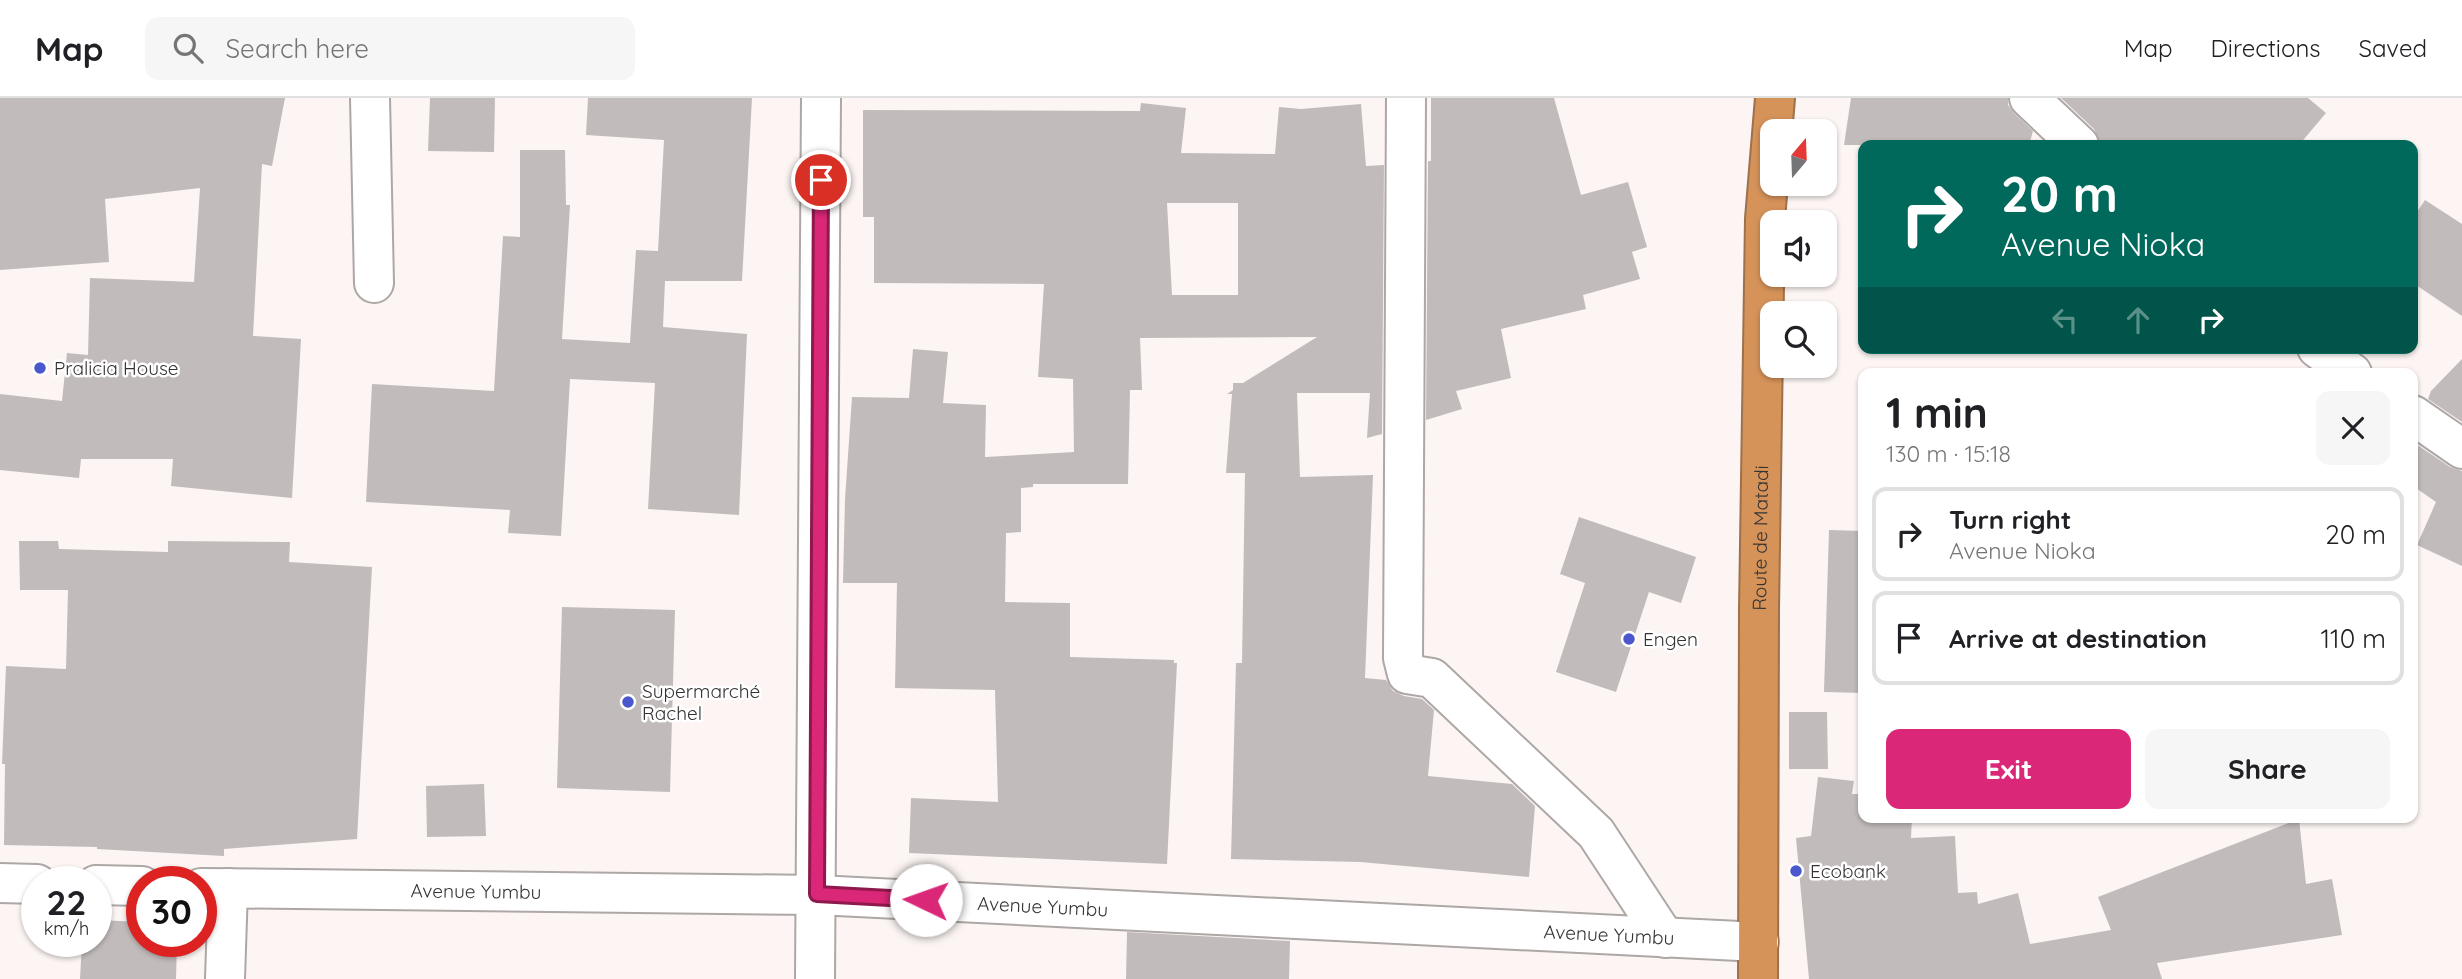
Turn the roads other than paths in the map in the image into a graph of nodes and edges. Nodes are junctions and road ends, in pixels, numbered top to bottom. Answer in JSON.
{"nodes":[{"id":1,"x":370,"y":98,"type":"edge"},
{"id":2,"x":821,"y":98,"type":"edge"},
{"id":3,"x":1406,"y":98,"type":"edge"},
{"id":4,"x":1775,"y":98,"type":"edge"},
{"id":5,"x":2029,"y":98,"type":"edge"},
{"id":6,"x":2074,"y":140,"type":"edge"},
{"id":7,"x":374,"y":283,"type":"dead end"},
{"id":8,"x":2326,"y":354,"type":"edge"},
{"id":9,"x":2346,"y":368,"type":"edge"},
{"id":10,"x":2418,"y":418,"type":"edge"},
{"id":11,"x":2462,"y":449,"type":"edge"},
{"id":12,"x":0,"y":883,"type":"edge"},
{"id":13,"x":21,"y":884,"type":"edge"},
{"id":14,"x":217,"y":888,"type":"edge"},
{"id":15,"x":817,"y":894,"type":"junction"},
{"id":16,"x":217,"y":913,"type":"edge"},
{"id":17,"x":1665,"y":938,"type":"junction"},
{"id":18,"x":1758,"y":960,"type":"edge"},
{"id":19,"x":225,"y":979,"type":"edge"},
{"id":20,"x":815,"y":979,"type":"edge"}],
"edges":[{"from":1,"to":7,"type":"street"},
{"from":2,"to":15,"type":"street"},
{"from":3,"to":17,"type":"street"},
{"from":4,"to":18,"type":"highway","name":"Route de Matadi"},
{"from":5,"to":6,"type":"street"},
{"from":8,"to":9,"type":"street"},
{"from":10,"to":11,"type":"street"},
{"from":12,"to":13,"type":"street"},
{"from":14,"to":15,"type":"street","name":"Avenue Yumbu"},
{"from":15,"to":17,"type":"street","name":"Avenue Yumbu"},
{"from":15,"to":20,"type":"street"},
{"from":16,"to":19,"type":"street"},
{"from":17,"to":18,"type":"street","name":"Avenue Yumbu"}]}
